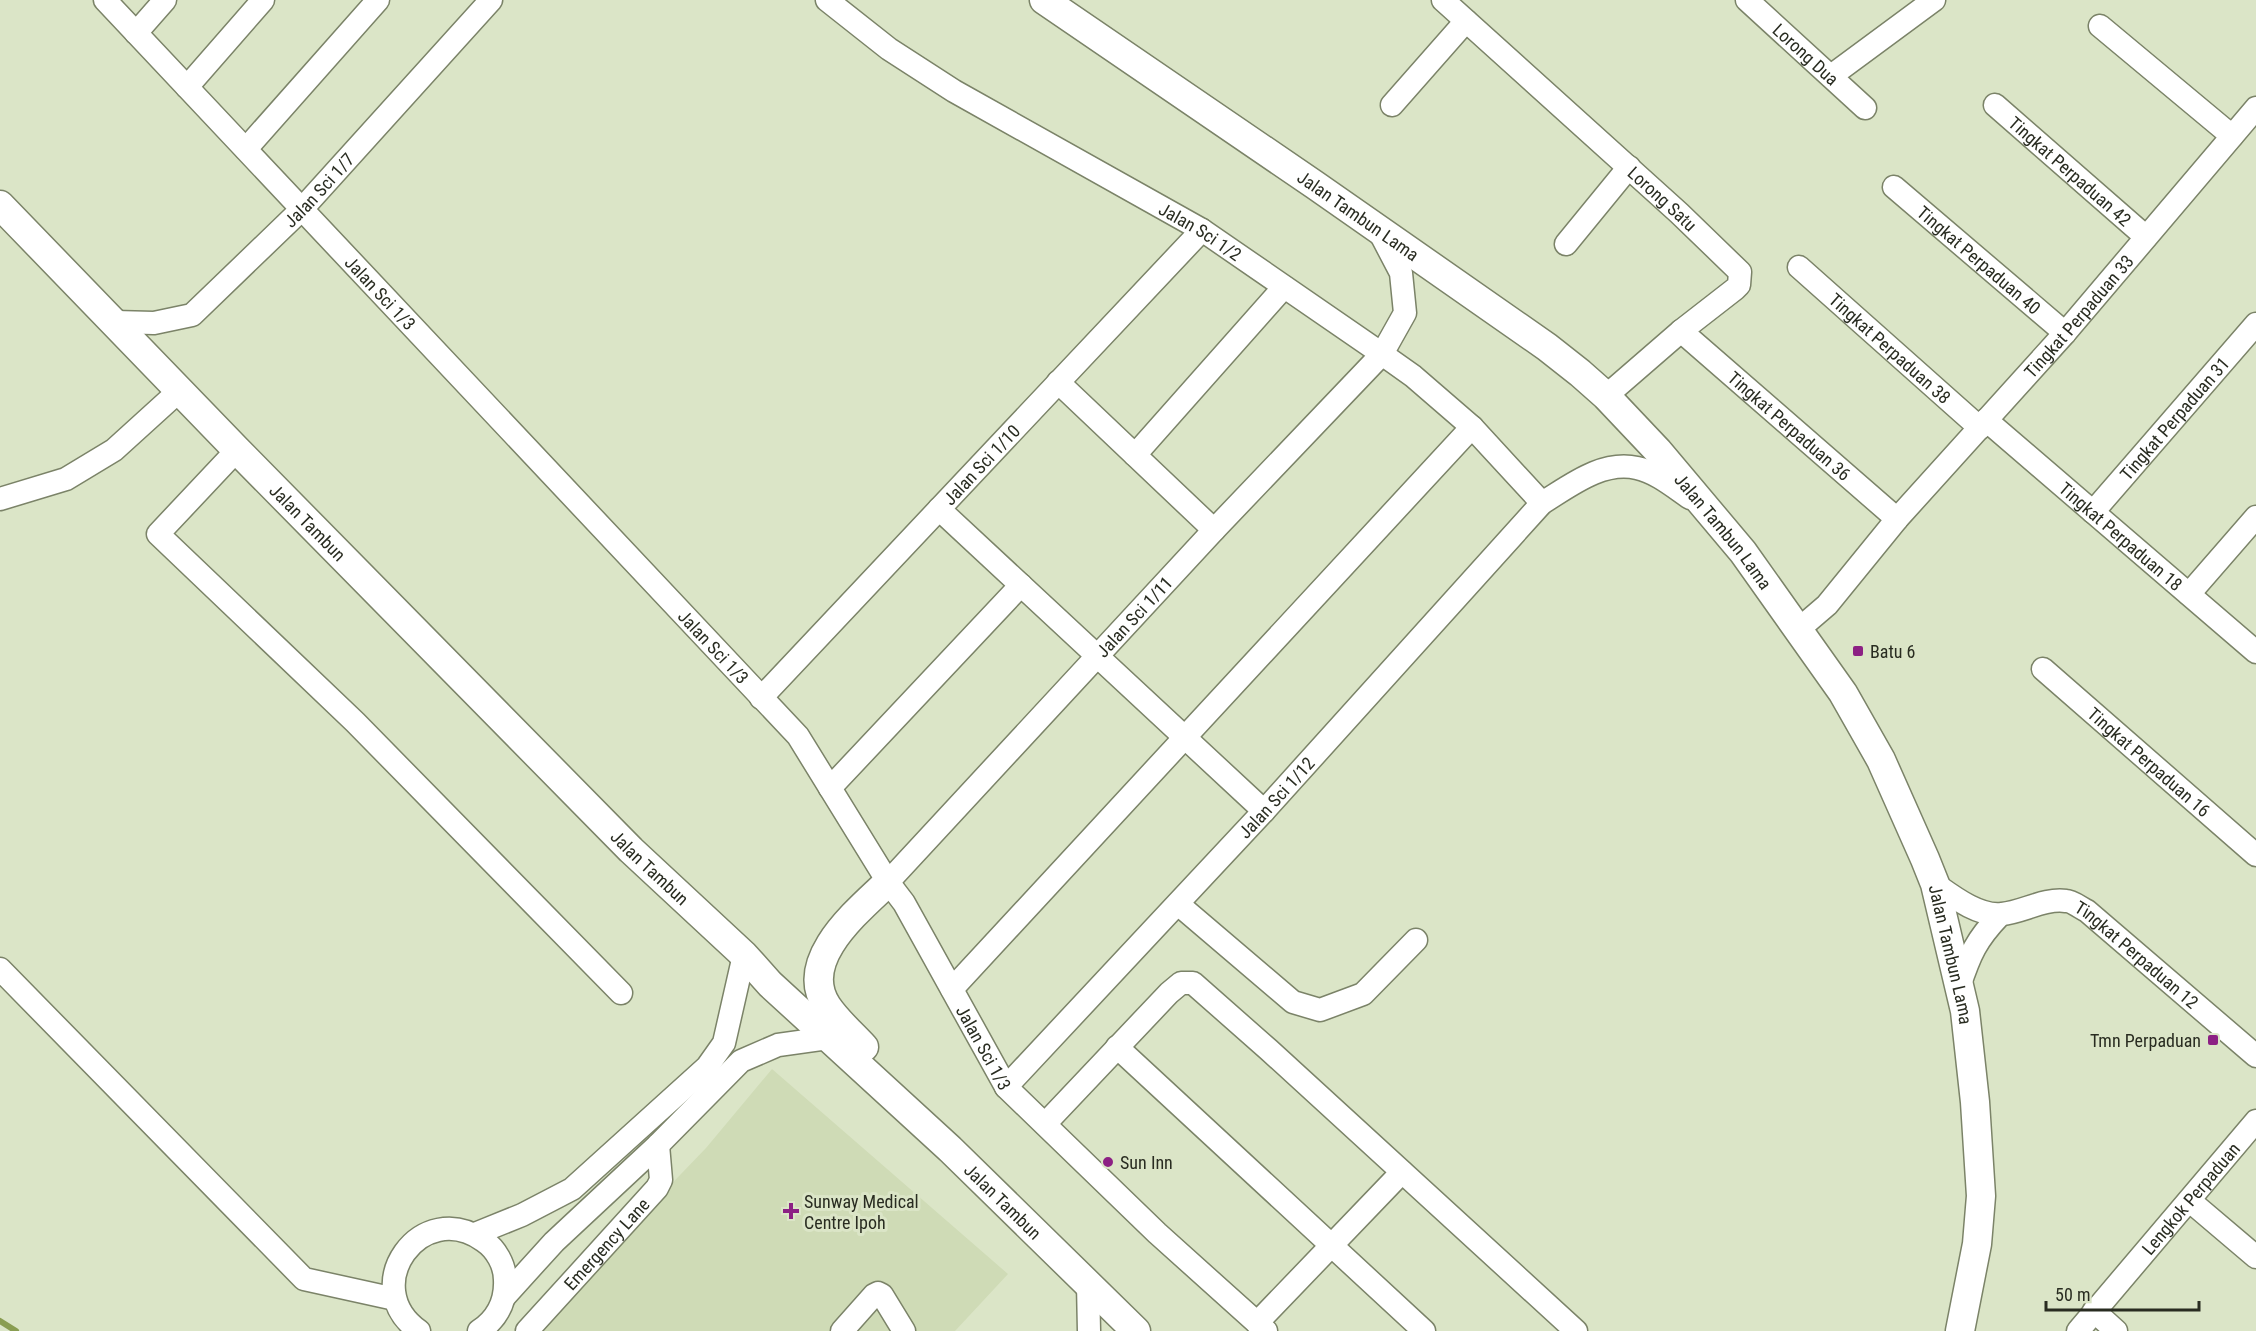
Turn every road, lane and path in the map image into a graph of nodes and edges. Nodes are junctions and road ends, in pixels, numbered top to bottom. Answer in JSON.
{"nodes":[{"id":1,"x":105,"y":0,"type":"edge"},
{"id":2,"x":165,"y":0,"type":"edge"},
{"id":3,"x":263,"y":0,"type":"edge"},
{"id":4,"x":378,"y":0,"type":"edge"},
{"id":5,"x":491,"y":0,"type":"edge"},
{"id":6,"x":826,"y":0,"type":"edge"},
{"id":7,"x":1044,"y":0,"type":"edge"},
{"id":8,"x":1443,"y":0,"type":"edge"},
{"id":9,"x":1747,"y":0,"type":"edge"},
{"id":10,"x":1934,"y":0,"type":"edge"},
{"id":11,"x":1466,"y":21,"type":"junction"},
{"id":12,"x":2100,"y":26,"type":"dead end"},
{"id":13,"x":136,"y":33,"type":"junction"},
{"id":14,"x":1831,"y":76,"type":"junction"},
{"id":15,"x":187,"y":87,"type":"junction"},
{"id":16,"x":1392,"y":105,"type":"dead end"},
{"id":17,"x":1995,"y":105,"type":"dead end"},
{"id":18,"x":1865,"y":108,"type":"dead end"},
{"id":19,"x":2256,"y":108,"type":"edge"},
{"id":20,"x":2232,"y":136,"type":"junction"},
{"id":21,"x":246,"y":149,"type":"junction"},
{"id":22,"x":1629,"y":167,"type":"junction"},
{"id":23,"x":1894,"y":187,"type":"dead end"},
{"id":24,"x":0,"y":205,"type":"edge"},
{"id":25,"x":303,"y":208,"type":"junction"},
{"id":26,"x":1377,"y":227,"type":"junction"},
{"id":27,"x":1202,"y":230,"type":"junction"},
{"id":28,"x":2146,"y":237,"type":"junction"},
{"id":29,"x":1566,"y":244,"type":"dead end"},
{"id":30,"x":1798,"y":267,"type":"dead end"},
{"id":31,"x":1284,"y":287,"type":"junction"},
{"id":32,"x":115,"y":322,"type":"junction"},
{"id":33,"x":2256,"y":324,"type":"edge"},
{"id":34,"x":1681,"y":332,"type":"junction"},
{"id":35,"x":2065,"y":333,"type":"junction"},
{"id":36,"x":1382,"y":354,"type":"junction"},
{"id":37,"x":1058,"y":382,"type":"junction"},
{"id":38,"x":179,"y":391,"type":"junction"},
{"id":39,"x":1615,"y":406,"type":"junction"},
{"id":40,"x":1983,"y":424,"type":"junction"},
{"id":41,"x":1472,"y":427,"type":"junction"},
{"id":42,"x":237,"y":450,"type":"junction"},
{"id":43,"x":1135,"y":455,"type":"junction"},
{"id":44,"x":0,"y":499,"type":"edge"},
{"id":45,"x":1542,"y":503,"type":"junction"},
{"id":46,"x":1706,"y":508,"type":"junction"},
{"id":47,"x":939,"y":509,"type":"junction"},
{"id":48,"x":2093,"y":512,"type":"junction"},
{"id":49,"x":2256,"y":517,"type":"edge"},
{"id":50,"x":1897,"y":519,"type":"junction"},
{"id":51,"x":1214,"y":530,"type":"junction"},
{"id":52,"x":1021,"y":585,"type":"junction"},
{"id":53,"x":2189,"y":594,"type":"junction"},
{"id":54,"x":1799,"y":629,"type":"junction"},
{"id":55,"x":2256,"y":652,"type":"edge"},
{"id":56,"x":1098,"y":656,"type":"junction"},
{"id":57,"x":2043,"y":669,"type":"dead end"},
{"id":58,"x":761,"y":698,"type":"junction"},
{"id":59,"x":1184,"y":737,"type":"junction"},
{"id":60,"x":830,"y":788,"type":"junction"},
{"id":61,"x":1264,"y":811,"type":"junction"},
{"id":62,"x":2256,"y":855,"type":"edge"},
{"id":63,"x":888,"y":882,"type":"junction"},
{"id":64,"x":1935,"y":884,"type":"junction"},
{"id":65,"x":1178,"y":904,"type":"junction"},
{"id":66,"x":2000,"y":915,"type":"junction"},
{"id":67,"x":1416,"y":940,"type":"dead end"},
{"id":68,"x":744,"y":955,"type":"junction"},
{"id":69,"x":0,"y":969,"type":"edge"},
{"id":70,"x":1959,"y":987,"type":"junction"},
{"id":71,"x":952,"y":989,"type":"junction"},
{"id":72,"x":621,"y":993,"type":"dead end"},
{"id":73,"x":828,"y":1038,"type":"junction"},
{"id":74,"x":1117,"y":1047,"type":"junction"},
{"id":75,"x":2256,"y":1056,"type":"edge"},
{"id":76,"x":1006,"y":1087,"type":"junction"},
{"id":77,"x":2256,"y":1121,"type":"edge"},
{"id":78,"x":1045,"y":1124,"type":"junction"},
{"id":79,"x":658,"y":1145,"type":"junction"},
{"id":80,"x":950,"y":1149,"type":"junction"},
{"id":81,"x":1402,"y":1172,"type":"junction"},
{"id":82,"x":2190,"y":1201,"type":"junction"},
{"id":83,"x":475,"y":1234,"type":"junction"},
{"id":84,"x":1332,"y":1246,"type":"junction"},
{"id":85,"x":2256,"y":1257,"type":"edge"},
{"id":86,"x":1088,"y":1284,"type":"junction"},
{"id":87,"x":505,"y":1296,"type":"junction"},
{"id":88,"x":395,"y":1299,"type":"junction"},
{"id":89,"x":2094,"y":1311,"type":"junction"},
{"id":90,"x":1262,"y":1327,"type":"edge"},
{"id":91,"x":419,"y":1331,"type":"edge"},
{"id":92,"x":479,"y":1331,"type":"edge"},
{"id":93,"x":527,"y":1331,"type":"edge"},
{"id":94,"x":842,"y":1331,"type":"edge"},
{"id":95,"x":903,"y":1331,"type":"edge"},
{"id":96,"x":1089,"y":1331,"type":"edge"},
{"id":97,"x":1136,"y":1331,"type":"edge"},
{"id":98,"x":1424,"y":1331,"type":"edge"},
{"id":99,"x":1576,"y":1331,"type":"edge"},
{"id":100,"x":1960,"y":1331,"type":"edge"},
{"id":101,"x":2078,"y":1331,"type":"edge"},
{"id":102,"x":2116,"y":1331,"type":"edge"}],
"edges":[{"from":1,"to":13,"type":"street","name":"Jalan Sci 1/3"},
{"from":2,"to":13,"type":"street"},
{"from":3,"to":15,"type":"street"},
{"from":4,"to":21,"type":"street"},
{"from":5,"to":25,"type":"street","name":"Jalan Sci 1/7"},
{"from":6,"to":27,"type":"street","name":"Jalan Sci 1/2"},
{"from":7,"to":26,"type":"main road","name":"Jalan Tambun Lama"},
{"from":8,"to":11,"type":"street","name":"Lorong Satu"},
{"from":9,"to":14,"type":"street","name":"Lorong Dua"},
{"from":10,"to":14,"type":"street"},
{"from":11,"to":16,"type":"street"},
{"from":11,"to":22,"type":"street","name":"Lorong Satu"},
{"from":12,"to":20,"type":"street"},
{"from":13,"to":15,"type":"street","name":"Jalan Sci 1/3"},
{"from":14,"to":18,"type":"street","name":"Lorong Dua"},
{"from":15,"to":21,"type":"street","name":"Jalan Sci 1/3"},
{"from":17,"to":28,"type":"street","name":"Tingkat Perpaduan 42"},
{"from":19,"to":20,"type":"street","name":"Tingkat Perpaduan 33"},
{"from":20,"to":28,"type":"street","name":"Tingkat Perpaduan 33"},
{"from":21,"to":25,"type":"street","name":"Jalan Sci 1/3"},
{"from":22,"to":29,"type":"street"},
{"from":22,"to":34,"type":"street","name":"Lorong Satu"},
{"from":23,"to":35,"type":"street","name":"Tingkat Perpaduan 40"},
{"from":24,"to":32,"type":"main road","name":"Jalan Tambun"},
{"from":25,"to":32,"type":"street","name":"Jalan Sci 1/7"},
{"from":25,"to":58,"type":"street","name":"Jalan Sci 1/3"},
{"from":26,"to":36,"type":"street","name":"Jalan Sci 1/11"},
{"from":26,"to":39,"type":"main road","name":"Jalan Tambun Lama"},
{"from":27,"to":31,"type":"street","name":"Jalan Sci 1/2"},
{"from":27,"to":37,"type":"street","name":"Jalan Sci 1/10"},
{"from":28,"to":35,"type":"street","name":"Tingkat Perpaduan 33"},
{"from":30,"to":40,"type":"street","name":"Tingkat Perpaduan 38"},
{"from":31,"to":36,"type":"street","name":"Jalan Sci 1/2"},
{"from":31,"to":43,"type":"street"},
{"from":32,"to":38,"type":"main road","name":"Jalan Tambun"},
{"from":33,"to":48,"type":"street","name":"Tingkat Perpaduan 31"},
{"from":34,"to":39,"type":"street","name":"Lorong Satu"},
{"from":34,"to":50,"type":"street","name":"Tingkat Perpaduan 36"},
{"from":35,"to":40,"type":"street","name":"Tingkat Perpaduan 33"},
{"from":36,"to":41,"type":"street","name":"Jalan Sci 1/2"},
{"from":36,"to":51,"type":"street","name":"Jalan Sci 1/11"},
{"from":37,"to":43,"type":"street"},
{"from":37,"to":47,"type":"street","name":"Jalan Sci 1/10"},
{"from":38,"to":42,"type":"main road","name":"Jalan Tambun"},
{"from":38,"to":44,"type":"street"},
{"from":39,"to":46,"type":"main road","name":"Jalan Tambun Lama"},
{"from":40,"to":48,"type":"street","name":"Tingkat Perpaduan 18"},
{"from":40,"to":50,"type":"street","name":"Tingkat Perpaduan 33"},
{"from":41,"to":45,"type":"street","name":"Jalan Sci 1/2"},
{"from":41,"to":59,"type":"street"},
{"from":42,"to":68,"type":"main road","name":"Jalan Tambun"},
{"from":42,"to":72,"type":"street"},
{"from":43,"to":51,"type":"street"},
{"from":45,"to":46,"type":"street","name":"Jalan Sci 1/12"},
{"from":45,"to":61,"type":"street","name":"Jalan Sci 1/12"},
{"from":46,"to":54,"type":"main road","name":"Jalan Tambun Lama"},
{"from":47,"to":52,"type":"street"},
{"from":47,"to":58,"type":"street","name":"Jalan Sci 1/10"},
{"from":48,"to":53,"type":"street","name":"Tingkat Perpaduan 18"},
{"from":49,"to":53,"type":"street"},
{"from":50,"to":54,"type":"street","name":"Tingkat Perpaduan 33"},
{"from":51,"to":56,"type":"street","name":"Jalan Sci 1/11"},
{"from":52,"to":56,"type":"street"},
{"from":52,"to":60,"type":"street"},
{"from":53,"to":55,"type":"street","name":"Tingkat Perpaduan 18"},
{"from":54,"to":64,"type":"main road","name":"Jalan Tambun Lama"},
{"from":56,"to":59,"type":"street"},
{"from":56,"to":63,"type":"street","name":"Jalan Sci 1/11"},
{"from":57,"to":62,"type":"street","name":"Tingkat Perpaduan 16"},
{"from":58,"to":60,"type":"street","name":"Jalan Sci 1/3"},
{"from":59,"to":61,"type":"street"},
{"from":59,"to":71,"type":"street"},
{"from":60,"to":63,"type":"street","name":"Jalan Sci 1/3"},
{"from":61,"to":65,"type":"street","name":"Jalan Sci 1/12"},
{"from":63,"to":71,"type":"street","name":"Jalan Sci 1/3"},
{"from":63,"to":80,"type":"main road"},
{"from":64,"to":66,"type":"street"},
{"from":64,"to":70,"type":"main road","name":"Jalan Tambun Lama"},
{"from":65,"to":67,"type":"street"},
{"from":65,"to":76,"type":"street","name":"Jalan Sci 1/12"},
{"from":66,"to":70,"type":"street"},
{"from":66,"to":75,"type":"street","name":"Tingkat Perpaduan 12"},
{"from":68,"to":73,"type":"main road","name":"Jalan Tambun"},
{"from":68,"to":83,"type":"street"},
{"from":69,"to":88,"type":"street"},
{"from":70,"to":100,"type":"main road","name":"Jalan Tambun Lama"},
{"from":71,"to":76,"type":"street","name":"Jalan Sci 1/3"},
{"from":73,"to":79,"type":"street"},
{"from":73,"to":80,"type":"main road","name":"Jalan Tambun"},
{"from":74,"to":78,"type":"street"},
{"from":74,"to":81,"type":"street"},
{"from":74,"to":84,"type":"street"},
{"from":76,"to":78,"type":"street","name":"Jalan Sci 1/3"},
{"from":77,"to":82,"type":"street","name":"Lengkok Perpaduan"},
{"from":78,"to":90,"type":"street","name":"Jalan Sci 1/3"},
{"from":79,"to":87,"type":"street"},
{"from":79,"to":93,"type":"street","name":"Emergency Lane"},
{"from":80,"to":86,"type":"main road","name":"Jalan Tambun"},
{"from":81,"to":84,"type":"street"},
{"from":81,"to":99,"type":"street"},
{"from":82,"to":85,"type":"street"},
{"from":82,"to":89,"type":"street","name":"Lengkok Perpaduan"},
{"from":83,"to":87,"type":"street"},
{"from":83,"to":88,"type":"street"},
{"from":84,"to":90,"type":"street"},
{"from":84,"to":98,"type":"street"},
{"from":86,"to":96,"type":"street"},
{"from":86,"to":97,"type":"main road","name":"Jalan Tambun"},
{"from":87,"to":92,"type":"street"},
{"from":88,"to":91,"type":"street"},
{"from":89,"to":101,"type":"street","name":"Lengkok Perpaduan"},
{"from":89,"to":102,"type":"street"},
{"from":94,"to":95,"type":"street"}]}
